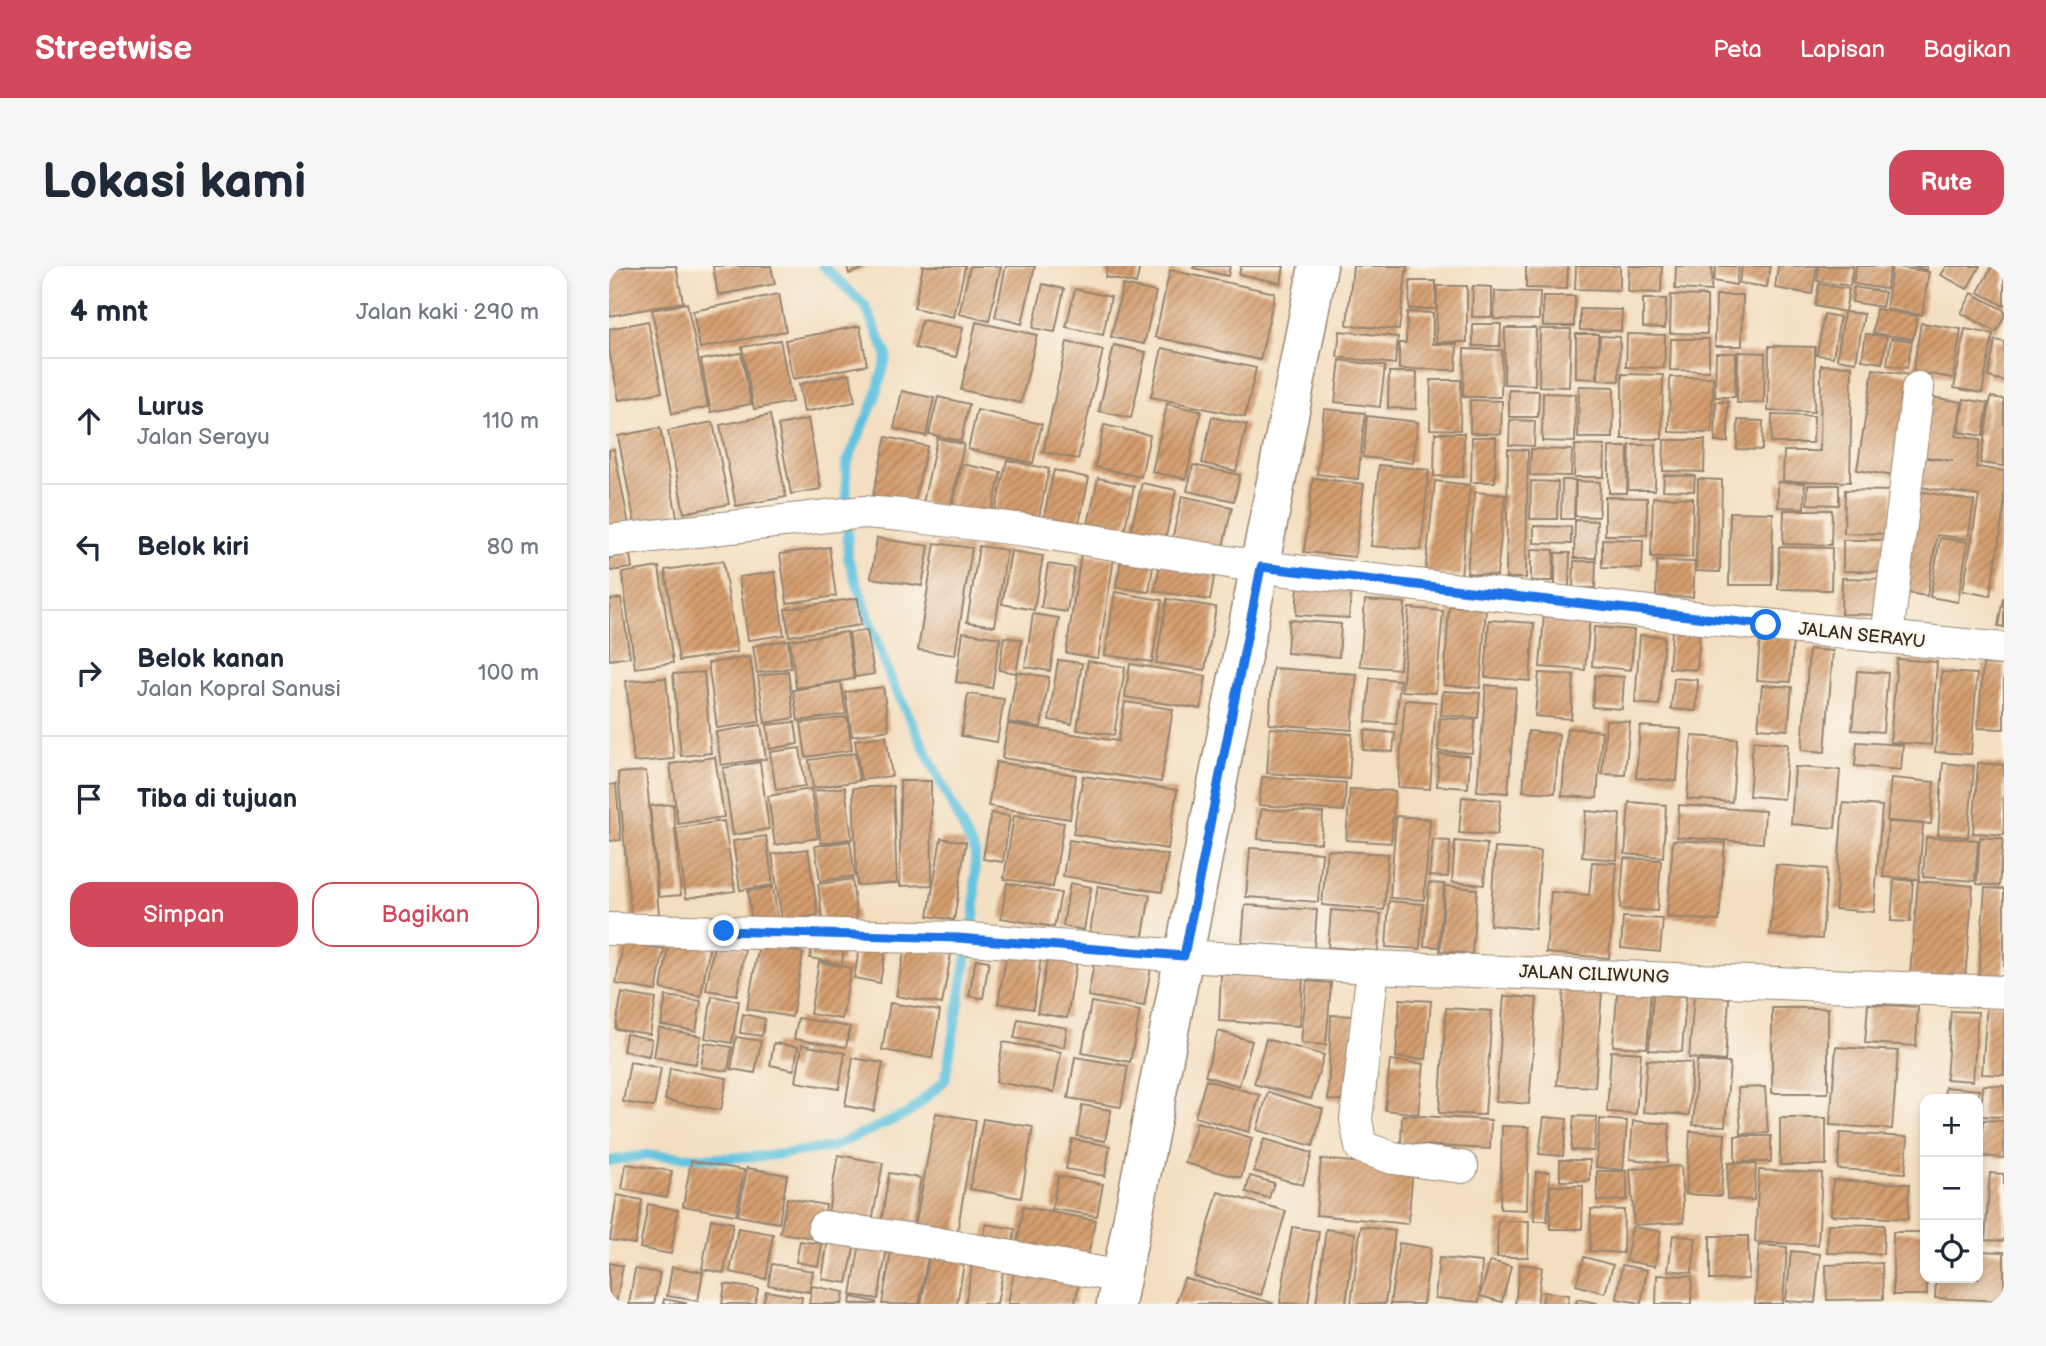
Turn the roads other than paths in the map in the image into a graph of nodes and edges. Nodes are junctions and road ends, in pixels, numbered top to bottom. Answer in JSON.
{"nodes":[{"id":1,"x":1318,"y":266,"type":"edge"},
{"id":2,"x":1917,"y":388,"type":"dead end"},
{"id":3,"x":609,"y":541,"type":"edge"},
{"id":4,"x":1261,"y":567,"type":"junction"},
{"id":5,"x":1887,"y":637,"type":"junction"},
{"id":6,"x":2004,"y":649,"type":"edge"},
{"id":7,"x":609,"y":929,"type":"edge"},
{"id":8,"x":1184,"y":956,"type":"junction"},
{"id":9,"x":1373,"y":967,"type":"junction"},
{"id":10,"x":2004,"y":992,"type":"edge"},
{"id":11,"x":1462,"y":1167,"type":"dead end"},
{"id":12,"x":824,"y":1227,"type":"dead end"},
{"id":13,"x":1119,"y":1290,"type":"edge"}],
"edges":[{"from":1,"to":4,"type":"main road"},
{"from":2,"to":5,"type":"street"},
{"from":3,"to":4,"type":"street","name":"JALAN SERAYU"},
{"from":4,"to":5,"type":"street","name":"JALAN SERAYU"},
{"from":4,"to":8,"type":"main road"},
{"from":5,"to":6,"type":"street","name":"JALAN SERAYU"},
{"from":7,"to":8,"type":"street","name":"JALAN CILIWUNG"},
{"from":8,"to":9,"type":"street","name":"JALAN CILIWUNG"},
{"from":8,"to":13,"type":"main road"},
{"from":9,"to":10,"type":"street","name":"JALAN CILIWUNG"},
{"from":9,"to":11,"type":"street"},
{"from":12,"to":13,"type":"street"}]}
